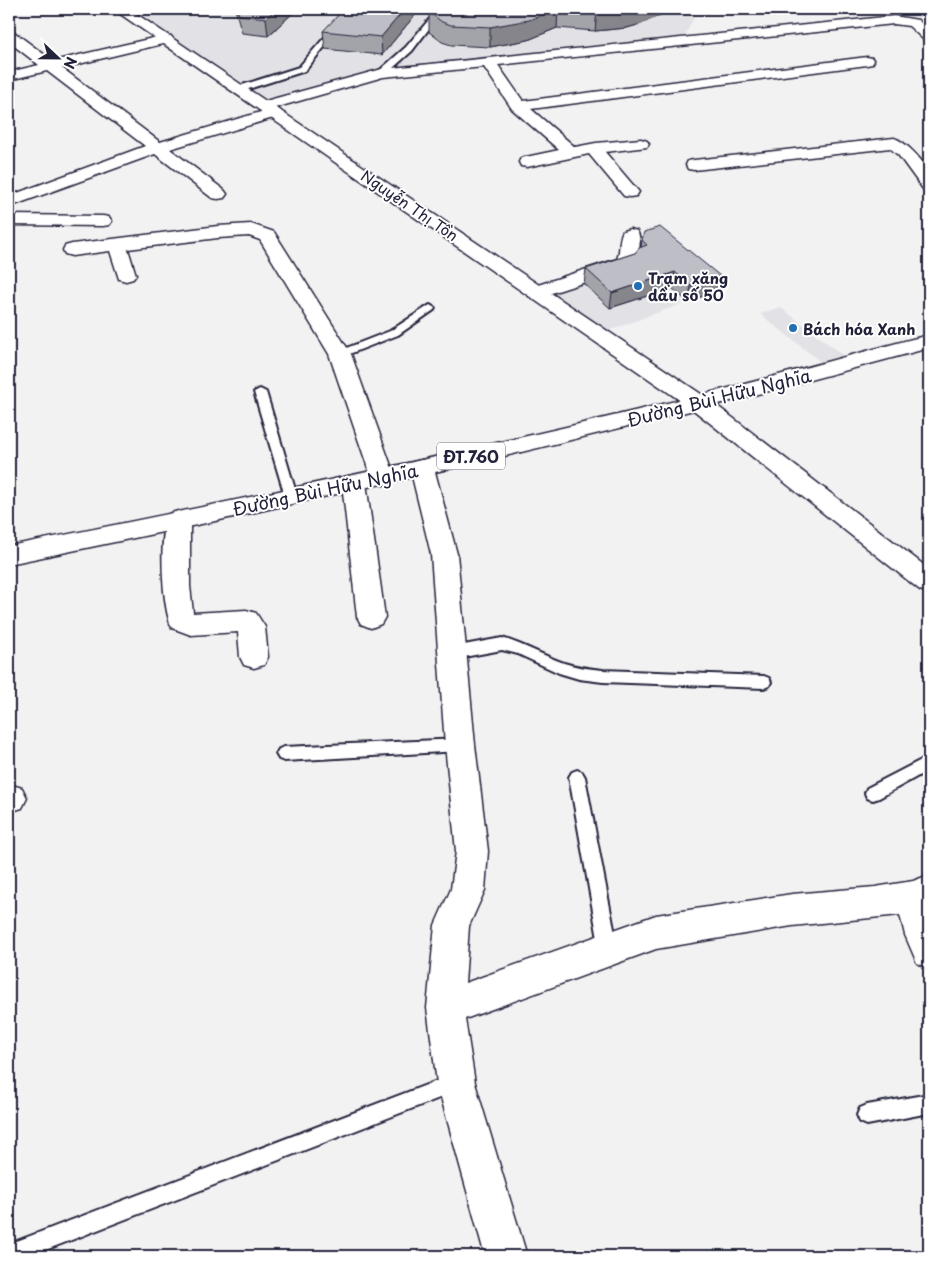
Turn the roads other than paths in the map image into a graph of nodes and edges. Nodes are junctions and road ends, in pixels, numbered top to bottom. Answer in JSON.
{"nodes":[{"id":1,"x":120,"y":9,"type":"edge"},
{"id":2,"x":352,"y":9,"type":"edge"},
{"id":3,"x":441,"y":9,"type":"edge"},
{"id":4,"x":827,"y":27,"type":"junction"},
{"id":5,"x":9,"y":36,"type":"edge"},
{"id":6,"x":929,"y":37,"type":"edge"},
{"id":7,"x":840,"y":38,"type":"dead end"},
{"id":8,"x":166,"y":40,"type":"junction"},
{"id":9,"x":645,"y":46,"type":"junction"},
{"id":10,"x":854,"y":50,"type":"dead end"},
{"id":11,"x":657,"y":59,"type":"dead end"},
{"id":12,"x":867,"y":61,"type":"junction"},
{"id":13,"x":488,"y":62,"type":"junction"},
{"id":14,"x":50,"y":68,"type":"junction"},
{"id":15,"x":670,"y":72,"type":"dead end"},
{"id":16,"x":382,"y":73,"type":"junction"},
{"id":17,"x":881,"y":73,"type":"dead end"},
{"id":18,"x":9,"y":76,"type":"edge"},
{"id":19,"x":683,"y":84,"type":"junction"},
{"id":20,"x":239,"y":89,"type":"junction"},
{"id":21,"x":518,"y":106,"type":"junction"},
{"id":22,"x":269,"y":109,"type":"junction"},
{"id":23,"x":640,"y":144,"type":"dead end"},
{"id":24,"x":156,"y":148,"type":"junction"},
{"id":25,"x":592,"y":149,"type":"junction"},
{"id":26,"x":572,"y":153,"type":"junction"},
{"id":27,"x":527,"y":162,"type":"dead end"},
{"id":28,"x":694,"y":166,"type":"dead end"},
{"id":29,"x":929,"y":185,"type":"edge"},
{"id":30,"x":630,"y":192,"type":"dead end"},
{"id":31,"x":218,"y":194,"type":"dead end"},
{"id":32,"x":9,"y":202,"type":"edge"},
{"id":33,"x":9,"y":220,"type":"edge"},
{"id":34,"x":103,"y":221,"type":"dead end"},
{"id":35,"x":630,"y":235,"type":"dead end"},
{"id":36,"x":117,"y":244,"type":"junction"},
{"id":37,"x":72,"y":250,"type":"dead end"},
{"id":38,"x":126,"y":275,"type":"dead end"},
{"id":39,"x":536,"y":292,"type":"junction"},
{"id":40,"x":430,"y":308,"type":"dead end"},
{"id":41,"x":929,"y":340,"type":"edge"},
{"id":42,"x":340,"y":354,"type":"junction"},
{"id":43,"x":260,"y":392,"type":"dead end"},
{"id":44,"x":698,"y":403,"type":"junction"},
{"id":45,"x":422,"y":468,"type":"junction"},
{"id":46,"x":383,"y":477,"type":"junction"},
{"id":47,"x":354,"y":482,"type":"junction"},
{"id":48,"x":291,"y":496,"type":"junction"},
{"id":49,"x":178,"y":520,"type":"junction"},
{"id":50,"x":9,"y":555,"type":"edge"},
{"id":51,"x":929,"y":583,"type":"edge"},
{"id":52,"x":370,"y":617,"type":"dead end"},
{"id":53,"x":453,"y":653,"type":"junction"},
{"id":54,"x":254,"y":657,"type":"dead end"},
{"id":55,"x":764,"y":682,"type":"dead end"},
{"id":56,"x":460,"y":745,"type":"junction"},
{"id":57,"x":284,"y":754,"type":"dead end"},
{"id":58,"x":929,"y":763,"type":"edge"},
{"id":59,"x":577,"y":778,"type":"dead end"},
{"id":60,"x":873,"y":793,"type":"dead end"},
{"id":61,"x":921,"y":894,"type":"edge"},
{"id":62,"x":609,"y":950,"type":"junction"},
{"id":63,"x":929,"y":951,"type":"edge"},
{"id":64,"x":445,"y":1008,"type":"junction"},
{"id":65,"x":456,"y":1083,"type":"junction"},
{"id":66,"x":929,"y":1103,"type":"edge"},
{"id":67,"x":867,"y":1115,"type":"dead end"},
{"id":68,"x":9,"y":1254,"type":"edge"},
{"id":69,"x":506,"y":1256,"type":"edge"}],
"edges":[{"from":1,"to":8,"type":"street","name":"Nguyễn Thị Tồn"},
{"from":2,"to":20,"type":"lane"},
{"from":3,"to":16,"type":"lane"},
{"from":4,"to":6,"type":"street"},
{"from":4,"to":7,"type":"street"},
{"from":4,"to":9,"type":"street"},
{"from":5,"to":14,"type":"street"},
{"from":8,"to":14,"type":"street"},
{"from":8,"to":20,"type":"street","name":"Nguyễn Thị Tồn"},
{"from":9,"to":11,"type":"street"},
{"from":9,"to":13,"type":"street"},
{"from":10,"to":12,"type":"street"},
{"from":12,"to":17,"type":"street"},
{"from":12,"to":19,"type":"street"},
{"from":13,"to":16,"type":"street"},
{"from":13,"to":21,"type":"street"},
{"from":14,"to":18,"type":"street"},
{"from":14,"to":24,"type":"street"},
{"from":15,"to":19,"type":"street"},
{"from":16,"to":22,"type":"street"},
{"from":19,"to":21,"type":"street"},
{"from":20,"to":22,"type":"street","name":"Nguyễn Thị Tồn"},
{"from":21,"to":26,"type":"street"},
{"from":22,"to":24,"type":"street"},
{"from":22,"to":39,"type":"street","name":"Nguyễn Thị Tồn"},
{"from":23,"to":25,"type":"street"},
{"from":24,"to":31,"type":"street"},
{"from":24,"to":32,"type":"street"},
{"from":25,"to":26,"type":"street"},
{"from":25,"to":30,"type":"street"},
{"from":26,"to":27,"type":"street"},
{"from":28,"to":29,"type":"street"},
{"from":33,"to":34,"type":"street"},
{"from":35,"to":39,"type":"street"},
{"from":36,"to":37,"type":"street"},
{"from":36,"to":38,"type":"street"},
{"from":36,"to":42,"type":"street"},
{"from":39,"to":44,"type":"street","name":"Nguyễn Thị Tồn"},
{"from":40,"to":42,"type":"lane"},
{"from":41,"to":44,"type":"street","name":"Đường Bùi Hữu Nghĩa","number":"ĐT.760"},
{"from":42,"to":46,"type":"street"},
{"from":43,"to":48,"type":"lane"},
{"from":44,"to":45,"type":"street","name":"Đường Bùi Hữu Nghĩa","number":"ĐT.760"},
{"from":44,"to":51,"type":"street","name":"Nguyễn Thị Tồn"},
{"from":45,"to":46,"type":"street","name":"Đường Bùi Hữu Nghĩa","number":"ĐT.760"},
{"from":45,"to":53,"type":"street"},
{"from":46,"to":47,"type":"street","name":"Đường Bùi Hữu Nghĩa","number":"ĐT.760"},
{"from":47,"to":48,"type":"street","name":"Đường Bùi Hữu Nghĩa","number":"ĐT.760"},
{"from":47,"to":52,"type":"street"},
{"from":48,"to":49,"type":"street","name":"Đường Bùi Hữu Nghĩa","number":"ĐT.760"},
{"from":49,"to":50,"type":"street","name":"Đường Bùi Hữu Nghĩa","number":"ĐT.760"},
{"from":49,"to":54,"type":"street"},
{"from":53,"to":55,"type":"lane"},
{"from":53,"to":56,"type":"street"},
{"from":56,"to":57,"type":"lane"},
{"from":56,"to":64,"type":"street"},
{"from":58,"to":60,"type":"lane"},
{"from":59,"to":62,"type":"lane"},
{"from":61,"to":62,"type":"street"},
{"from":61,"to":63,"type":"street"},
{"from":62,"to":64,"type":"street"},
{"from":64,"to":65,"type":"street"},
{"from":65,"to":68,"type":"lane"},
{"from":65,"to":69,"type":"street"},
{"from":66,"to":67,"type":"lane"}]}
